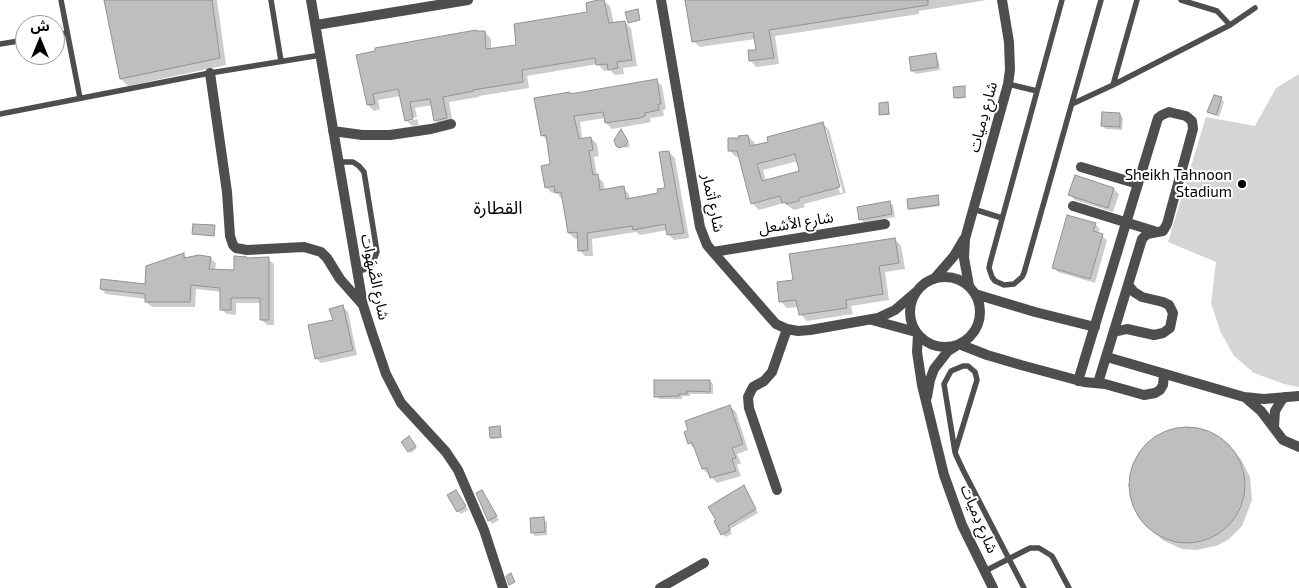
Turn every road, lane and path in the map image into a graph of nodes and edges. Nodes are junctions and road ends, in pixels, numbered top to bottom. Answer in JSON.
{"nodes":[{"id":1,"x":61,"y":0,"type":"edge"},
{"id":2,"x":271,"y":0,"type":"edge"},
{"id":3,"x":311,"y":0,"type":"edge"},
{"id":4,"x":468,"y":0,"type":"edge"},
{"id":5,"x":662,"y":0,"type":"edge"},
{"id":6,"x":1002,"y":0,"type":"edge"},
{"id":7,"x":1062,"y":0,"type":"edge"},
{"id":8,"x":1101,"y":0,"type":"edge"},
{"id":9,"x":1137,"y":0,"type":"edge"},
{"id":10,"x":1181,"y":0,"type":"edge"},
{"id":11,"x":1255,"y":8,"type":"dead end"},
{"id":12,"x":316,"y":25,"type":"junction"},
{"id":13,"x":1230,"y":25,"type":"junction"},
{"id":14,"x":66,"y":33,"type":"joint"},
{"id":15,"x":15,"y":42,"type":"edge"},
{"id":16,"x":0,"y":44,"type":"edge"},
{"id":17,"x":321,"y":55,"type":"junction"},
{"id":18,"x":281,"y":61,"type":"junction"},
{"id":19,"x":210,"y":73,"type":"junction"},
{"id":20,"x":1008,"y":84,"type":"junction"},
{"id":21,"x":1113,"y":85,"type":"junction"},
{"id":22,"x":1037,"y":90,"type":"junction"},
{"id":23,"x":80,"y":98,"type":"junction"},
{"id":24,"x":1072,"y":104,"type":"junction"},
{"id":25,"x":0,"y":114,"type":"edge"},
{"id":26,"x":451,"y":124,"type":"dead end"},
{"id":27,"x":333,"y":131,"type":"junction"},
{"id":28,"x":338,"y":162,"type":"junction"},
{"id":29,"x":1081,"y":167,"type":"dead end"},
{"id":30,"x":1138,"y":184,"type":"junction"},
{"id":31,"x":1073,"y":206,"type":"dead end"},
{"id":32,"x":973,"y":209,"type":"junction"},
{"id":33,"x":1002,"y":218,"type":"junction"},
{"id":34,"x":1127,"y":223,"type":"junction"},
{"id":35,"x":885,"y":224,"type":"dead end"},
{"id":36,"x":1157,"y":232,"type":"junction"},
{"id":37,"x":965,"y":239,"type":"junction"},
{"id":38,"x":713,"y":252,"type":"junction"},
{"id":39,"x":357,"y":270,"type":"junction"},
{"id":40,"x":934,"y":279,"type":"junction"},
{"id":41,"x":1128,"y":285,"type":"junction"},
{"id":42,"x":972,"y":290,"type":"junction"},
{"id":43,"x":916,"y":292,"type":"junction"},
{"id":44,"x":363,"y":305,"type":"junction"},
{"id":45,"x":869,"y":320,"type":"junction"},
{"id":46,"x":1095,"y":327,"type":"junction"},
{"id":47,"x":787,"y":330,"type":"junction"},
{"id":48,"x":1114,"y":332,"type":"junction"},
{"id":49,"x":917,"y":333,"type":"junction"},
{"id":50,"x":958,"y":345,"type":"junction"},
{"id":51,"x":1107,"y":357,"type":"junction"},
{"id":52,"x":1164,"y":374,"type":"junction"},
{"id":53,"x":1078,"y":381,"type":"junction"},
{"id":54,"x":1098,"y":383,"type":"junction"},
{"id":55,"x":1299,"y":396,"type":"edge"},
{"id":56,"x":1244,"y":397,"type":"junction"},
{"id":57,"x":1285,"y":397,"type":"junction"},
{"id":58,"x":927,"y":403,"type":"junction"},
{"id":59,"x":1274,"y":429,"type":"junction"},
{"id":60,"x":1299,"y":447,"type":"edge"},
{"id":61,"x":955,"y":452,"type":"junction"},
{"id":62,"x":777,"y":490,"type":"dead end"},
{"id":63,"x":1008,"y":559,"type":"junction"},
{"id":64,"x":704,"y":563,"type":"dead end"},
{"id":65,"x":985,"y":571,"type":"junction"},
{"id":66,"x":503,"y":588,"type":"edge"},
{"id":67,"x":660,"y":588,"type":"edge"},
{"id":68,"x":993,"y":588,"type":"edge"},
{"id":69,"x":1024,"y":588,"type":"edge"},
{"id":70,"x":1069,"y":588,"type":"edge"}],
"edges":[{"from":1,"to":14,"type":"lane"},
{"from":2,"to":18,"type":"lane"},
{"from":3,"to":12,"type":"street","name":"شارع الصَّهَوات"},
{"from":4,"to":12,"type":"street"},
{"from":5,"to":38,"type":"street","name":"شارع أتمار"},
{"from":6,"to":20,"type":"street","name":"شارع دِميات"},
{"from":7,"to":22,"type":"lane"},
{"from":8,"to":24,"type":"lane"},
{"from":9,"to":21,"type":"lane"},
{"from":10,"to":13,"type":"lane"},
{"from":11,"to":13,"type":"lane"},
{"from":12,"to":17,"type":"street","name":"شارع الصَّهَوات"},
{"from":13,"to":21,"type":"lane"},
{"from":14,"to":23,"type":"lane"},
{"from":15,"to":16,"type":"lane"},
{"from":17,"to":18,"type":"lane"},
{"from":17,"to":27,"type":"street","name":"شارع الصَّهَوات"},
{"from":18,"to":19,"type":"lane"},
{"from":19,"to":23,"type":"lane"},
{"from":19,"to":44,"type":"street"},
{"from":20,"to":22,"type":"lane"},
{"from":20,"to":32,"type":"street","name":"شارع دِميات"},
{"from":21,"to":24,"type":"lane"},
{"from":22,"to":33,"type":"lane"},
{"from":23,"to":25,"type":"lane"},
{"from":24,"to":33,"type":"lane"},
{"from":26,"to":27,"type":"street"},
{"from":27,"to":28,"type":"street","name":"شارع الصَّهَوات"},
{"from":28,"to":39,"type":"street","name":"شارع الصَّهَوات"},
{"from":28,"to":39,"type":"lane"},
{"from":29,"to":30,"type":"street"},
{"from":30,"to":34,"type":"street"},
{"from":30,"to":36,"type":"street"},
{"from":31,"to":34,"type":"street"},
{"from":32,"to":33,"type":"lane"},
{"from":32,"to":37,"type":"street","name":"شارع دِميات"},
{"from":34,"to":36,"type":"street"},
{"from":34,"to":46,"type":"street"},
{"from":35,"to":38,"type":"street","name":"شارع الأشعل"},
{"from":36,"to":41,"type":"street"},
{"from":37,"to":40,"type":"street","name":"شارع دِميات"},
{"from":37,"to":42,"type":"street","name":"شارع دِميات"},
{"from":38,"to":47,"type":"street","name":"شارع أتمار"},
{"from":39,"to":44,"type":"street","name":"شارع الصَّهَوات"},
{"from":40,"to":42,"type":"street"},
{"from":40,"to":43,"type":"street"},
{"from":41,"to":48,"type":"street"},
{"from":41,"to":48,"type":"street"},
{"from":42,"to":46,"type":"street"},
{"from":42,"to":50,"type":"street"},
{"from":43,"to":45,"type":"street"},
{"from":43,"to":49,"type":"street"},
{"from":44,"to":66,"type":"street","name":"شارع الصَّهَوات"},
{"from":45,"to":47,"type":"street"},
{"from":45,"to":49,"type":"street"},
{"from":46,"to":53,"type":"street"},
{"from":47,"to":62,"type":"street"},
{"from":48,"to":51,"type":"street"},
{"from":49,"to":50,"type":"street"},
{"from":49,"to":58,"type":"street","name":"شارع دِميات"},
{"from":50,"to":53,"type":"street"},
{"from":50,"to":58,"type":"street","name":"شارع دِميات"},
{"from":51,"to":52,"type":"street"},
{"from":51,"to":54,"type":"street"},
{"from":52,"to":54,"type":"street"},
{"from":52,"to":56,"type":"street"},
{"from":53,"to":54,"type":"street"},
{"from":55,"to":57,"type":"street"},
{"from":56,"to":57,"type":"street"},
{"from":56,"to":59,"type":"street"},
{"from":57,"to":59,"type":"street"},
{"from":58,"to":65,"type":"street","name":"شارع دِميات"},
{"from":59,"to":60,"type":"street"},
{"from":61,"to":61,"type":"lane"},
{"from":61,"to":63,"type":"lane"},
{"from":63,"to":65,"type":"lane"},
{"from":63,"to":69,"type":"lane"},
{"from":63,"to":70,"type":"lane"},
{"from":64,"to":67,"type":"street"},
{"from":65,"to":68,"type":"street","name":"شارع دِميات"}]}
